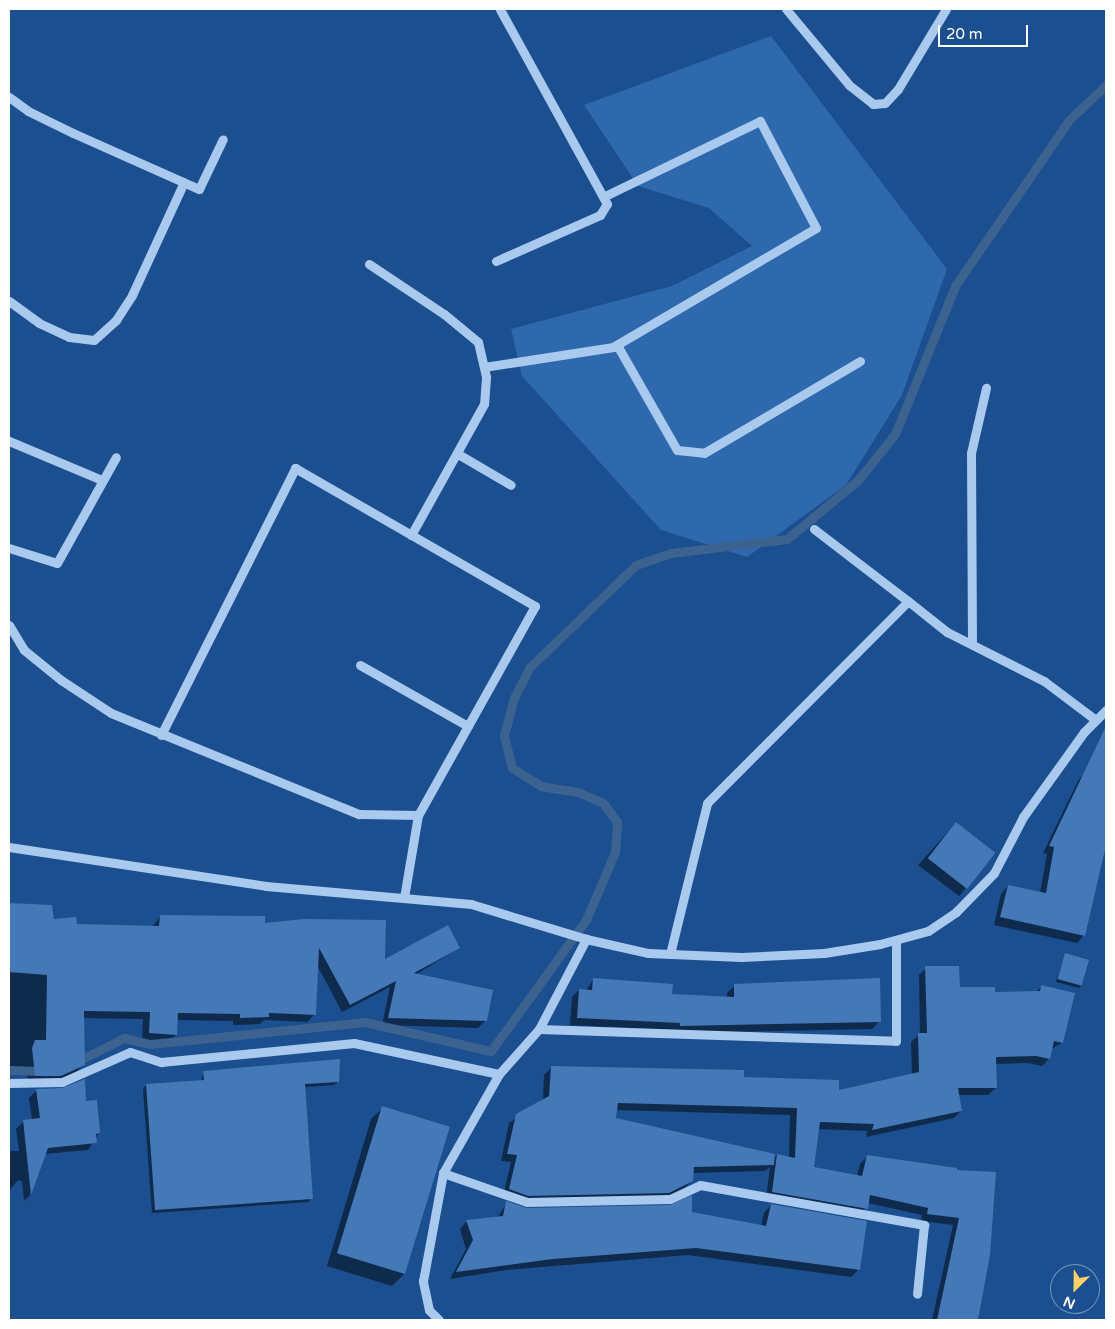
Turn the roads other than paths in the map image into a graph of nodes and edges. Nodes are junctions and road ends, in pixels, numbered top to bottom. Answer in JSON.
{"nodes":[{"id":1,"x":500,"y":9,"type":"edge"},
{"id":2,"x":786,"y":9,"type":"edge"},
{"id":3,"x":946,"y":9,"type":"edge"},
{"id":4,"x":9,"y":97,"type":"edge"},
{"id":5,"x":223,"y":139,"type":"dead end"},
{"id":6,"x":184,"y":182,"type":"junction"},
{"id":7,"x":603,"y":197,"type":"junction"},
{"id":8,"x":496,"y":261,"type":"dead end"},
{"id":9,"x":369,"y":264,"type":"dead end"},
{"id":10,"x":9,"y":301,"type":"edge"},
{"id":11,"x":617,"y":345,"type":"junction"},
{"id":12,"x":860,"y":361,"type":"dead end"},
{"id":13,"x":484,"y":367,"type":"junction"},
{"id":14,"x":986,"y":388,"type":"dead end"},
{"id":15,"x":9,"y":441,"type":"edge"},
{"id":16,"x":458,"y":454,"type":"junction"},
{"id":17,"x":116,"y":457,"type":"dead end"},
{"id":18,"x":102,"y":480,"type":"junction"},
{"id":19,"x":511,"y":485,"type":"dead end"},
{"id":20,"x":814,"y":529,"type":"dead end"},
{"id":21,"x":411,"y":535,"type":"junction"},
{"id":22,"x":9,"y":548,"type":"edge"},
{"id":23,"x":908,"y":601,"type":"junction"},
{"id":24,"x":9,"y":625,"type":"edge"},
{"id":25,"x":972,"y":644,"type":"junction"},
{"id":26,"x":360,"y":665,"type":"dead end"},
{"id":27,"x":1106,"y":710,"type":"edge"},
{"id":28,"x":1096,"y":720,"type":"junction"},
{"id":29,"x":468,"y":726,"type":"junction"},
{"id":30,"x":161,"y":735,"type":"junction"},
{"id":31,"x":418,"y":816,"type":"junction"},
{"id":32,"x":9,"y":847,"type":"edge"},
{"id":33,"x":404,"y":898,"type":"junction"},
{"id":34,"x":586,"y":939,"type":"junction"},
{"id":35,"x":896,"y":940,"type":"junction"},
{"id":36,"x":670,"y":954,"type":"junction"},
{"id":37,"x":539,"y":1029,"type":"junction"},
{"id":38,"x":500,"y":1074,"type":"junction"},
{"id":39,"x":9,"y":1083,"type":"edge"},
{"id":40,"x":443,"y":1173,"type":"junction"},
{"id":41,"x":917,"y":1294,"type":"dead end"},
{"id":42,"x":439,"y":1320,"type":"edge"}],
"edges":[{"from":1,"to":7,"type":"street"},
{"from":2,"to":3,"type":"street"},
{"from":4,"to":6,"type":"street"},
{"from":5,"to":6,"type":"street"},
{"from":6,"to":10,"type":"street"},
{"from":7,"to":8,"type":"street"},
{"from":7,"to":11,"type":"street"},
{"from":9,"to":13,"type":"street"},
{"from":11,"to":12,"type":"street"},
{"from":11,"to":13,"type":"street"},
{"from":13,"to":16,"type":"street"},
{"from":14,"to":25,"type":"street"},
{"from":15,"to":18,"type":"street"},
{"from":16,"to":19,"type":"street"},
{"from":16,"to":21,"type":"street"},
{"from":17,"to":18,"type":"street"},
{"from":18,"to":22,"type":"street"},
{"from":20,"to":23,"type":"street"},
{"from":21,"to":29,"type":"street"},
{"from":21,"to":30,"type":"street"},
{"from":23,"to":25,"type":"street"},
{"from":23,"to":36,"type":"street"},
{"from":24,"to":30,"type":"street"},
{"from":25,"to":28,"type":"street"},
{"from":26,"to":29,"type":"street"},
{"from":27,"to":28,"type":"street"},
{"from":28,"to":35,"type":"street"},
{"from":29,"to":31,"type":"street"},
{"from":30,"to":31,"type":"street"},
{"from":31,"to":33,"type":"street"},
{"from":32,"to":33,"type":"street"},
{"from":33,"to":34,"type":"street"},
{"from":34,"to":36,"type":"street"},
{"from":34,"to":37,"type":"street"},
{"from":35,"to":36,"type":"street"},
{"from":35,"to":37,"type":"street"},
{"from":37,"to":38,"type":"street"},
{"from":38,"to":39,"type":"street"},
{"from":38,"to":40,"type":"street"},
{"from":40,"to":41,"type":"street"},
{"from":40,"to":42,"type":"street"}]}
